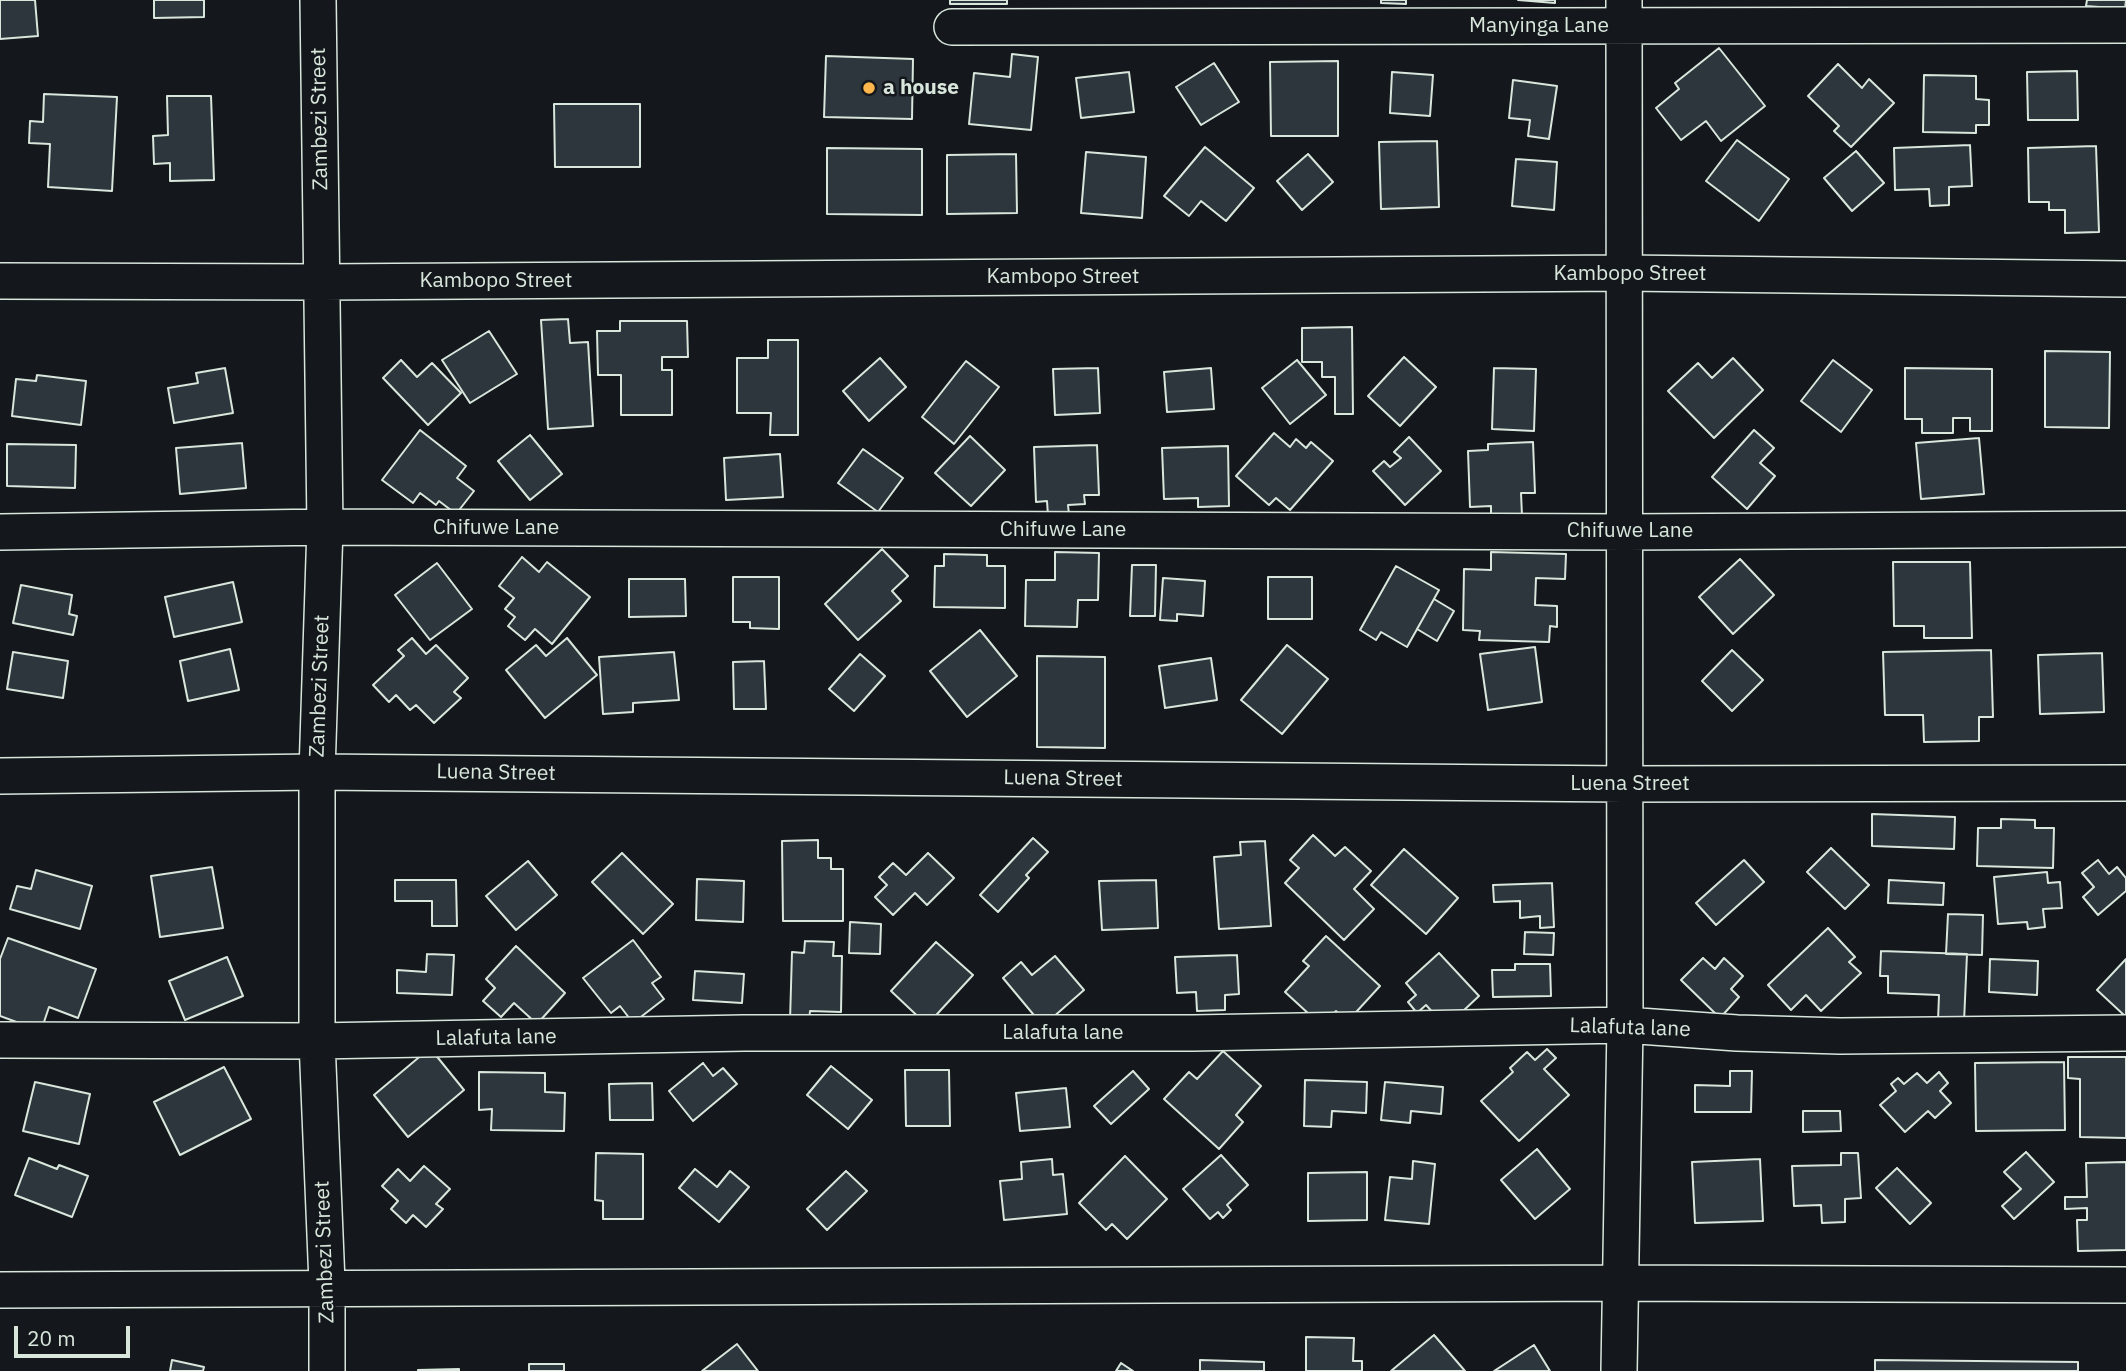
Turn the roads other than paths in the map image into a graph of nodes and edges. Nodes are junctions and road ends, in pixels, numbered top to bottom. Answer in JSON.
{"nodes":[{"id":1,"x":318,"y":0,"type":"edge"},
{"id":2,"x":1625,"y":13,"type":"edge"},
{"id":3,"x":2126,"y":25,"type":"edge"},
{"id":4,"x":952,"y":27,"type":"dead end"},
{"id":5,"x":1624,"y":273,"type":"junction"},
{"id":6,"x":2126,"y":279,"type":"edge"},
{"id":7,"x":0,"y":281,"type":"edge"},
{"id":8,"x":323,"y":282,"type":"junction"},
{"id":9,"x":325,"y":527,"type":"junction"},
{"id":10,"x":2126,"y":529,"type":"edge"},
{"id":11,"x":0,"y":532,"type":"edge"},
{"id":12,"x":1625,"y":532,"type":"junction"},
{"id":13,"x":317,"y":772,"type":"junction"},
{"id":14,"x":0,"y":776,"type":"edge"},
{"id":15,"x":2126,"y":783,"type":"edge"},
{"id":16,"x":1623,"y":784,"type":"junction"},
{"id":17,"x":1625,"y":1025,"type":"junction"},
{"id":18,"x":2126,"y":1033,"type":"edge"},
{"id":19,"x":0,"y":1040,"type":"edge"},
{"id":20,"x":317,"y":1041,"type":"junction"},
{"id":21,"x":1622,"y":1283,"type":"junction"},
{"id":22,"x":2126,"y":1285,"type":"edge"},
{"id":23,"x":327,"y":1289,"type":"junction"},
{"id":24,"x":0,"y":1290,"type":"edge"},
{"id":25,"x":327,"y":1371,"type":"edge"},
{"id":26,"x":1619,"y":1371,"type":"edge"}],
"edges":[{"from":1,"to":8,"type":"street","name":"Zambezi Street"},
{"from":2,"to":3,"type":"street","name":"Manyinga Lane"},
{"from":2,"to":4,"type":"street","name":"Manyinga Lane"},
{"from":2,"to":5,"type":"street"},
{"from":5,"to":6,"type":"street","name":"Kambopo Street"},
{"from":5,"to":8,"type":"street","name":"Kambopo Street"},
{"from":5,"to":12,"type":"street"},
{"from":7,"to":8,"type":"street","name":"Kambopo Street"},
{"from":8,"to":9,"type":"street","name":"Zambezi Street"},
{"from":9,"to":11,"type":"street","name":"Chifuwe Lane"},
{"from":9,"to":12,"type":"street","name":"Chifuwe Lane"},
{"from":9,"to":13,"type":"street","name":"Zambezi Street"},
{"from":10,"to":12,"type":"street","name":"Chifuwe Lane"},
{"from":12,"to":16,"type":"street"},
{"from":13,"to":14,"type":"street","name":"Luena Street"},
{"from":13,"to":16,"type":"street","name":"Luena Street"},
{"from":13,"to":20,"type":"street","name":"Zambezi Street"},
{"from":15,"to":16,"type":"street","name":"Luena Street"},
{"from":16,"to":17,"type":"street"},
{"from":17,"to":18,"type":"street","name":"Lalafuta lane"},
{"from":17,"to":20,"type":"street","name":"Lalafuta lane"},
{"from":17,"to":21,"type":"street"},
{"from":19,"to":20,"type":"street","name":"Lalafuta lane"},
{"from":20,"to":23,"type":"street","name":"Zambezi Street"},
{"from":21,"to":22,"type":"street"},
{"from":21,"to":23,"type":"street"},
{"from":21,"to":26,"type":"street"},
{"from":23,"to":24,"type":"street"},
{"from":23,"to":25,"type":"street","name":"Zambezi Street"}]}
